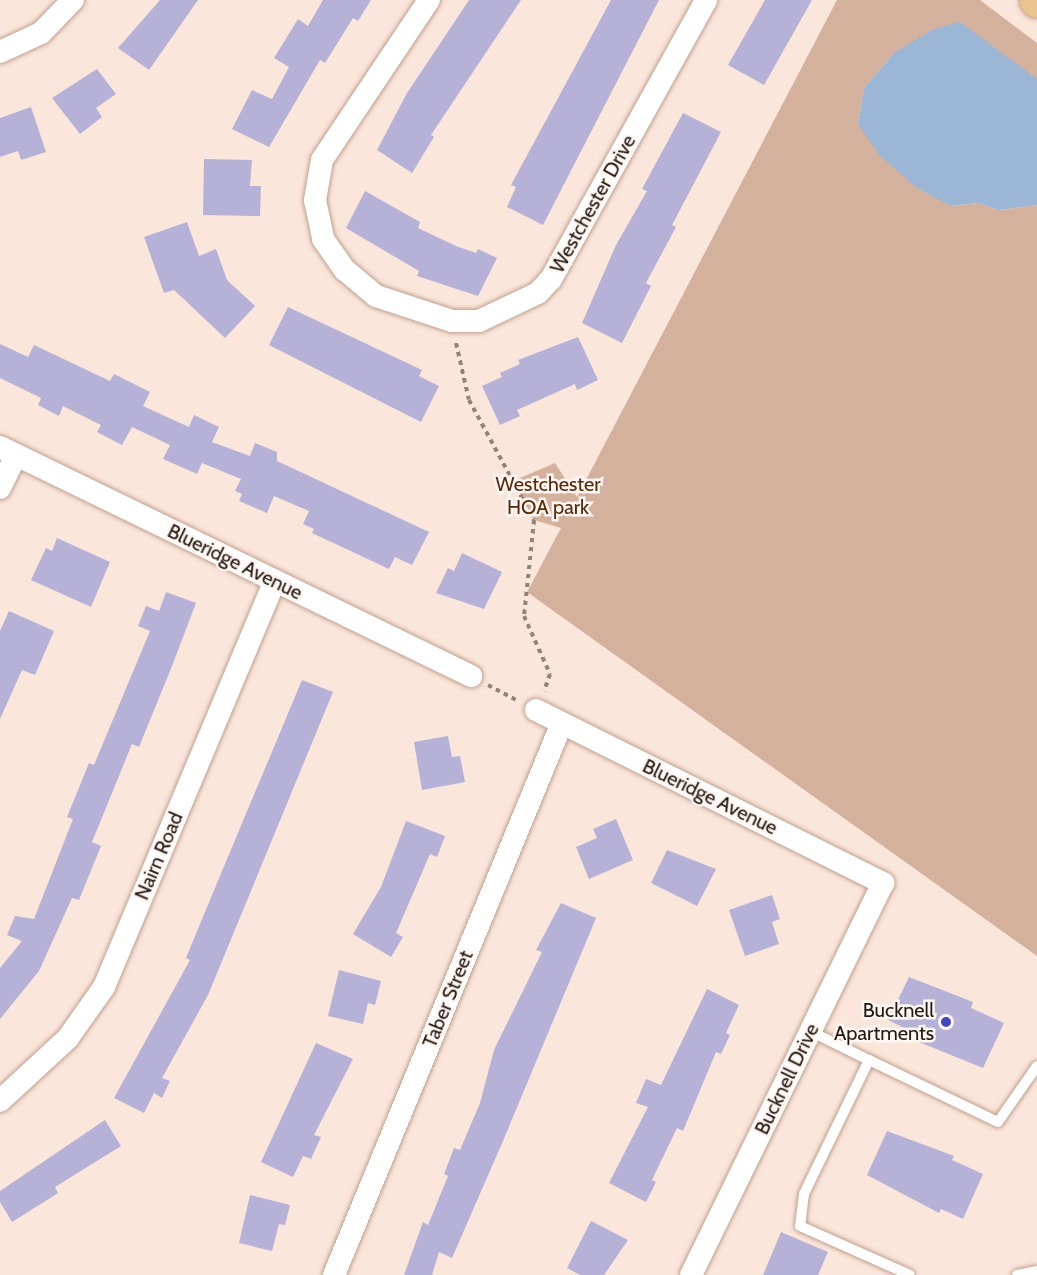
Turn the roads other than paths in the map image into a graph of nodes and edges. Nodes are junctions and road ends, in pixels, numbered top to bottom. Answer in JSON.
{"nodes":[{"id":1,"x":74,"y":0,"type":"edge"},
{"id":2,"x":429,"y":0,"type":"edge"},
{"id":3,"x":706,"y":0,"type":"edge"},
{"id":4,"x":0,"y":52,"type":"edge"},
{"id":5,"x":8,"y":451,"type":"edge"},
{"id":6,"x":0,"y":488,"type":"edge"},
{"id":7,"x":274,"y":582,"type":"junction"},
{"id":8,"x":471,"y":676,"type":"road end"},
{"id":9,"x":536,"y":710,"type":"road end"},
{"id":10,"x":561,"y":723,"type":"junction"},
{"id":11,"x":883,"y":883,"type":"joint"},
{"id":12,"x":810,"y":1031,"type":"junction"},
{"id":13,"x":869,"y":1060,"type":"junction"},
{"id":14,"x":1037,"y":1066,"type":"edge"},
{"id":15,"x":0,"y":1101,"type":"edge"},
{"id":16,"x":1037,"y":1270,"type":"edge"},
{"id":17,"x":334,"y":1275,"type":"edge"},
{"id":18,"x":691,"y":1275,"type":"edge"},
{"id":19,"x":910,"y":1275,"type":"edge"},
{"id":20,"x":1017,"y":1275,"type":"edge"}],
"edges":[{"from":1,"to":4,"type":"street"},
{"from":2,"to":3,"type":"street","name":"Westchester Drive"},
{"from":5,"to":6,"type":"street"},
{"from":5,"to":7,"type":"street","name":"Blueridge Avenue"},
{"from":7,"to":8,"type":"street","name":"Blueridge Avenue"},
{"from":7,"to":15,"type":"street","name":"Nairn Road"},
{"from":9,"to":10,"type":"street","name":"Blueridge Avenue"},
{"from":10,"to":11,"type":"street","name":"Blueridge Avenue"},
{"from":10,"to":17,"type":"street","name":"Taber Street"},
{"from":11,"to":12,"type":"street","name":"Bucknell Drive"},
{"from":12,"to":13,"type":"lane"},
{"from":12,"to":18,"type":"street","name":"Bucknell Drive"},
{"from":13,"to":14,"type":"lane"},
{"from":13,"to":19,"type":"lane"},
{"from":16,"to":20,"type":"lane"}]}
